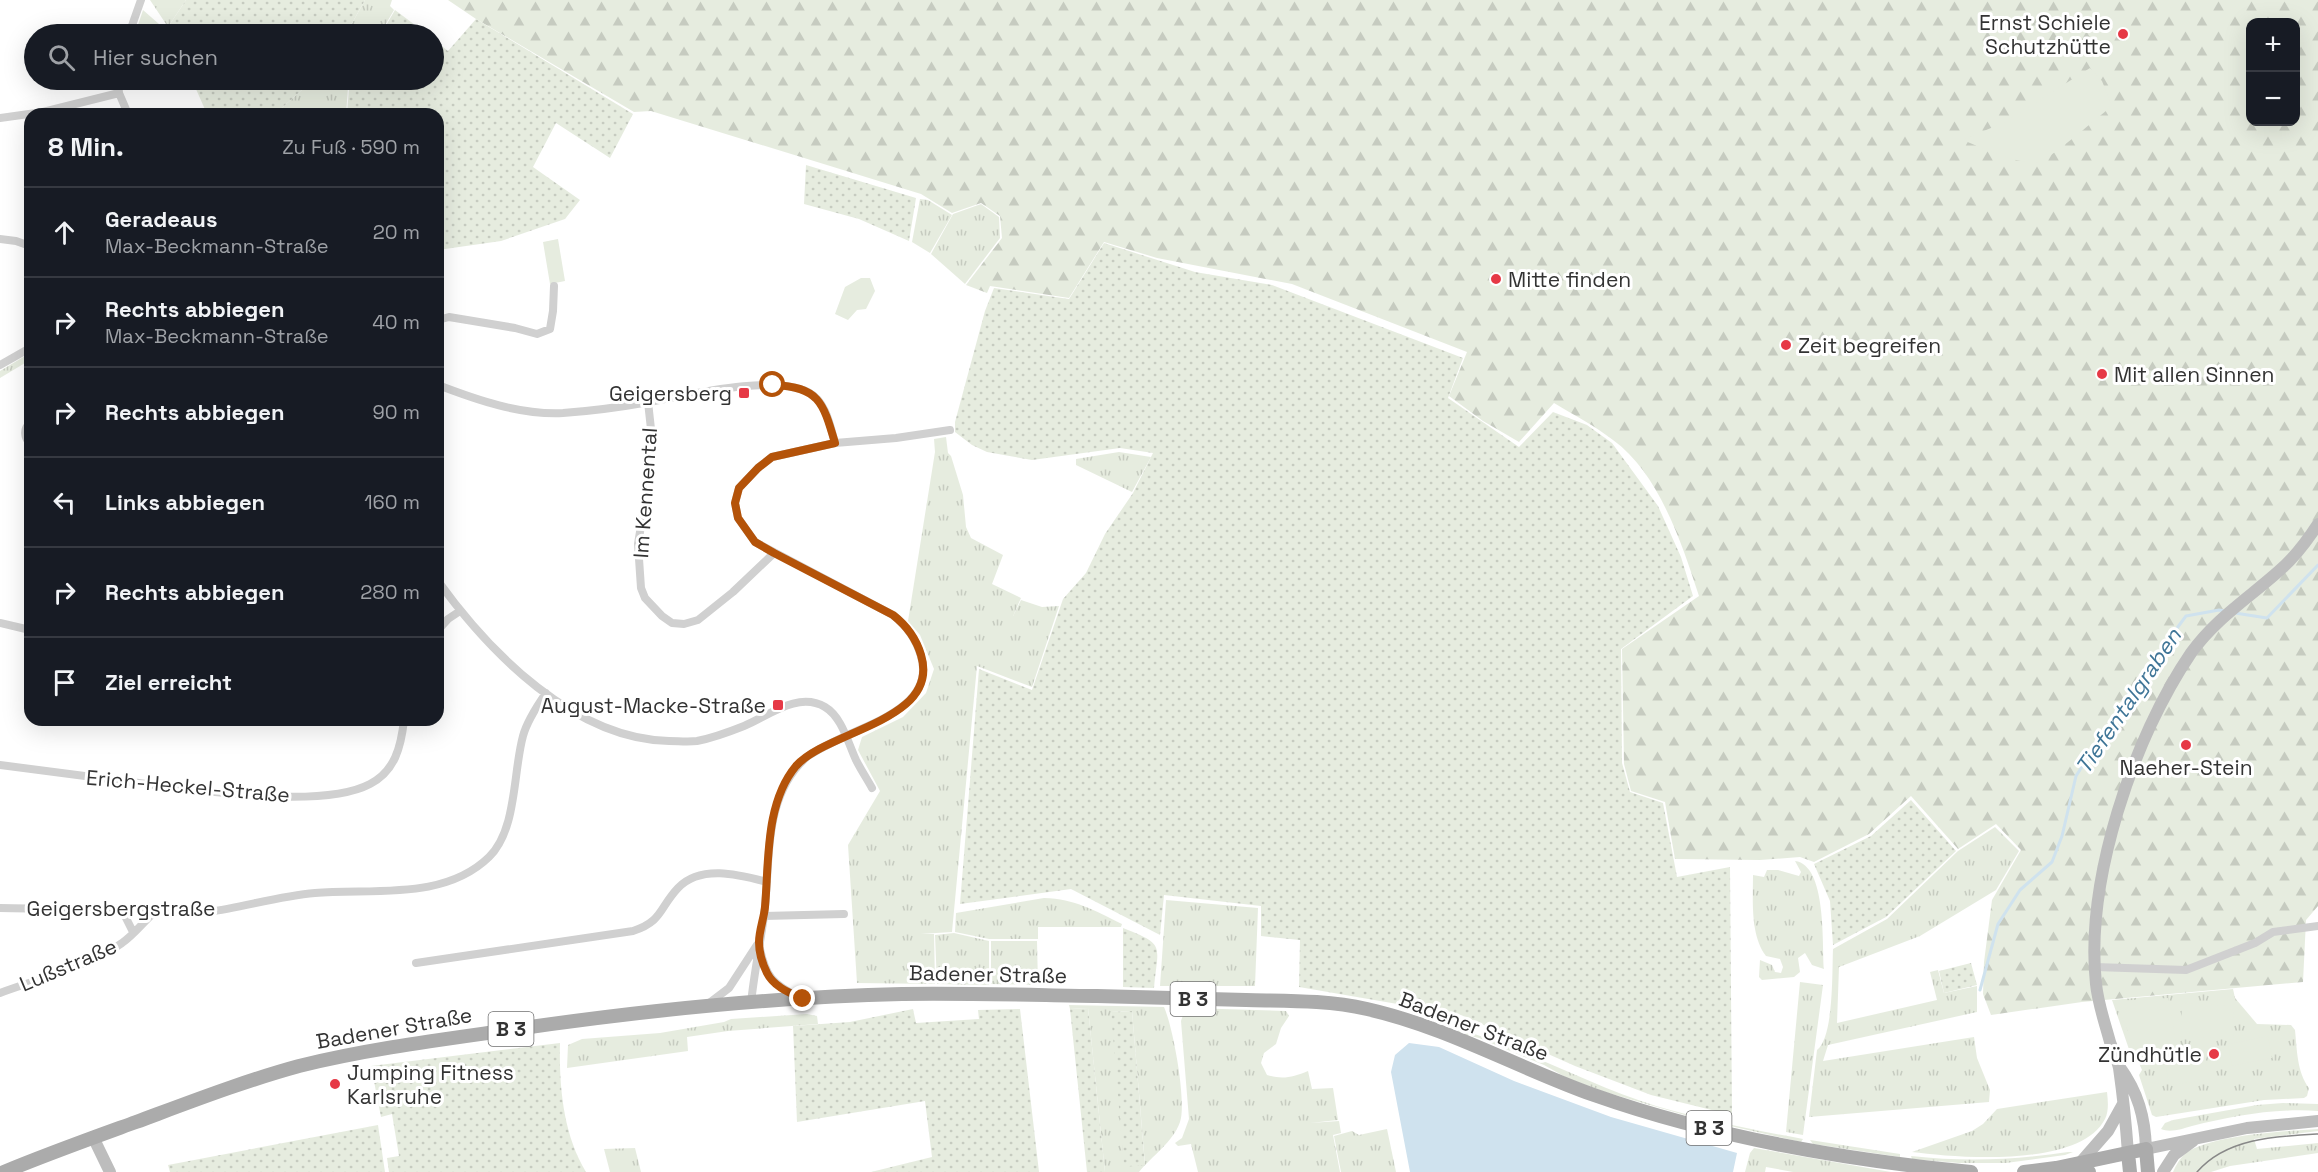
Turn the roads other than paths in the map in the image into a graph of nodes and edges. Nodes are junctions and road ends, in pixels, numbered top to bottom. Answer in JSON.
{"nodes":[{"id":1,"x":141,"y":0,"type":"edge"},
{"id":2,"x":133,"y":24,"type":"edge"},
{"id":3,"x":119,"y":90,"type":"edge"},
{"id":4,"x":119,"y":93,"type":"junction"},
{"id":5,"x":59,"y":108,"type":"edge"},
{"id":6,"x":125,"y":108,"type":"edge"},
{"id":7,"x":24,"y":115,"type":"edge"},
{"id":8,"x":0,"y":118,"type":"edge"},
{"id":9,"x":0,"y":239,"type":"edge"},
{"id":10,"x":24,"y":244,"type":"edge"},
{"id":11,"x":554,"y":286,"type":"dead end"},
{"id":12,"x":444,"y":318,"type":"edge"},
{"id":13,"x":24,"y":352,"type":"edge"},
{"id":14,"x":0,"y":366,"type":"edge"},
{"id":15,"x":444,"y":387,"type":"edge"},
{"id":16,"x":648,"y":402,"type":"junction"},
{"id":17,"x":950,"y":430,"type":"dead end"},
{"id":18,"x":835,"y":443,"type":"junction"},
{"id":19,"x":2318,"y":524,"type":"edge"},
{"id":20,"x":774,"y":553,"type":"junction"},
{"id":21,"x":444,"y":589,"type":"edge"},
{"id":22,"x":460,"y":611,"type":"junction"},
{"id":23,"x":0,"y":623,"type":"edge"},
{"id":24,"x":444,"y":623,"type":"edge"},
{"id":25,"x":24,"y":629,"type":"edge"},
{"id":26,"x":546,"y":693,"type":"junction"},
{"id":27,"x":403,"y":726,"type":"edge"},
{"id":28,"x":845,"y":736,"type":"junction"},
{"id":29,"x":0,"y":765,"type":"edge"},
{"id":30,"x":872,"y":788,"type":"dead end"},
{"id":31,"x":767,"y":882,"type":"junction"},
{"id":32,"x":0,"y":908,"type":"edge"},
{"id":33,"x":122,"y":910,"type":"junction"},
{"id":34,"x":156,"y":911,"type":"junction"},
{"id":35,"x":844,"y":914,"type":"dead end"},
{"id":36,"x":764,"y":916,"type":"junction"},
{"id":37,"x":2318,"y":926,"type":"edge"},
{"id":38,"x":133,"y":932,"type":"junction"},
{"id":39,"x":759,"y":942,"type":"junction"},
{"id":40,"x":416,"y":963,"type":"dead end"},
{"id":41,"x":2095,"y":967,"type":"junction"},
{"id":42,"x":0,"y":993,"type":"edge"},
{"id":43,"x":803,"y":999,"type":"junction"},
{"id":44,"x":751,"y":1003,"type":"junction"},
{"id":45,"x":705,"y":1006,"type":"junction"},
{"id":46,"x":2119,"y":1066,"type":"junction"},
{"id":47,"x":2123,"y":1104,"type":"junction"},
{"id":48,"x":2318,"y":1121,"type":"edge"},
{"id":49,"x":93,"y":1137,"type":"junction"},
{"id":50,"x":2196,"y":1138,"type":"junction"},
{"id":51,"x":2146,"y":1149,"type":"junction"},
{"id":52,"x":2128,"y":1153,"type":"junction"},
{"id":53,"x":2085,"y":1167,"type":"edge"},
{"id":54,"x":4,"y":1172,"type":"edge"},
{"id":55,"x":110,"y":1172,"type":"edge"},
{"id":56,"x":1971,"y":1172,"type":"edge"},
{"id":57,"x":2024,"y":1172,"type":"edge"},
{"id":58,"x":2130,"y":1172,"type":"edge"},
{"id":59,"x":2148,"y":1172,"type":"edge"},
{"id":60,"x":2163,"y":1172,"type":"edge"}],
"edges":[{"from":1,"to":2,"type":"street"},
{"from":3,"to":4,"type":"street"},
{"from":4,"to":5,"type":"street"},
{"from":4,"to":6,"type":"street"},
{"from":7,"to":8,"type":"street"},
{"from":9,"to":10,"type":"street"},
{"from":11,"to":12,"type":"street"},
{"from":13,"to":14,"type":"street"},
{"from":15,"to":16,"type":"street"},
{"from":16,"to":18,"type":"street"},
{"from":16,"to":20,"type":"street","name":"Im Kennental"},
{"from":17,"to":18,"type":"street"},
{"from":18,"to":20,"type":"street"},
{"from":19,"to":41,"type":"street"},
{"from":20,"to":28,"type":"street"},
{"from":21,"to":22,"type":"street"},
{"from":22,"to":24,"type":"street"},
{"from":22,"to":26,"type":"street"},
{"from":23,"to":25,"type":"street"},
{"from":26,"to":28,"type":"street"},
{"from":26,"to":34,"type":"street","name":"Geigersbergstraße"},
{"from":27,"to":29,"type":"street","name":"Erich-Heckel-Straße"},
{"from":28,"to":30,"type":"street"},
{"from":28,"to":31,"type":"street"},
{"from":31,"to":36,"type":"street"},
{"from":31,"to":40,"type":"street"},
{"from":32,"to":33,"type":"street","name":"Geigersbergstraße"},
{"from":33,"to":34,"type":"street","name":"Geigersbergstraße"},
{"from":33,"to":38,"type":"street","name":"Lußstraße"},
{"from":34,"to":38,"type":"street","name":"Lußstraße"},
{"from":35,"to":36,"type":"street"},
{"from":36,"to":39,"type":"street"},
{"from":37,"to":41,"type":"street"},
{"from":38,"to":42,"type":"street","name":"Lußstraße"},
{"from":39,"to":43,"type":"street"},
{"from":39,"to":44,"type":"street"},
{"from":39,"to":45,"type":"street"},
{"from":41,"to":46,"type":"street"},
{"from":43,"to":44,"type":"main road","name":"Badener Straße","number":"B 3"},
{"from":43,"to":56,"type":"main road","name":"Badener Straße","number":"B 3"},
{"from":44,"to":45,"type":"main road","name":"Badener Straße","number":"B 3"},
{"from":45,"to":49,"type":"main road","name":"Badener Straße","number":"B 3"},
{"from":46,"to":47,"type":"street"},
{"from":46,"to":51,"type":"street"},
{"from":47,"to":52,"type":"street"},
{"from":47,"to":53,"type":"street"},
{"from":48,"to":50,"type":"street"},
{"from":49,"to":54,"type":"main road","name":"Badener Straße","number":"B 3"},
{"from":49,"to":55,"type":"street"},
{"from":50,"to":51,"type":"street"},
{"from":50,"to":60,"type":"street"},
{"from":51,"to":52,"type":"main road"},
{"from":51,"to":59,"type":"main road"},
{"from":52,"to":53,"type":"main road"},
{"from":52,"to":58,"type":"main road"},
{"from":53,"to":57,"type":"main road"}]}
